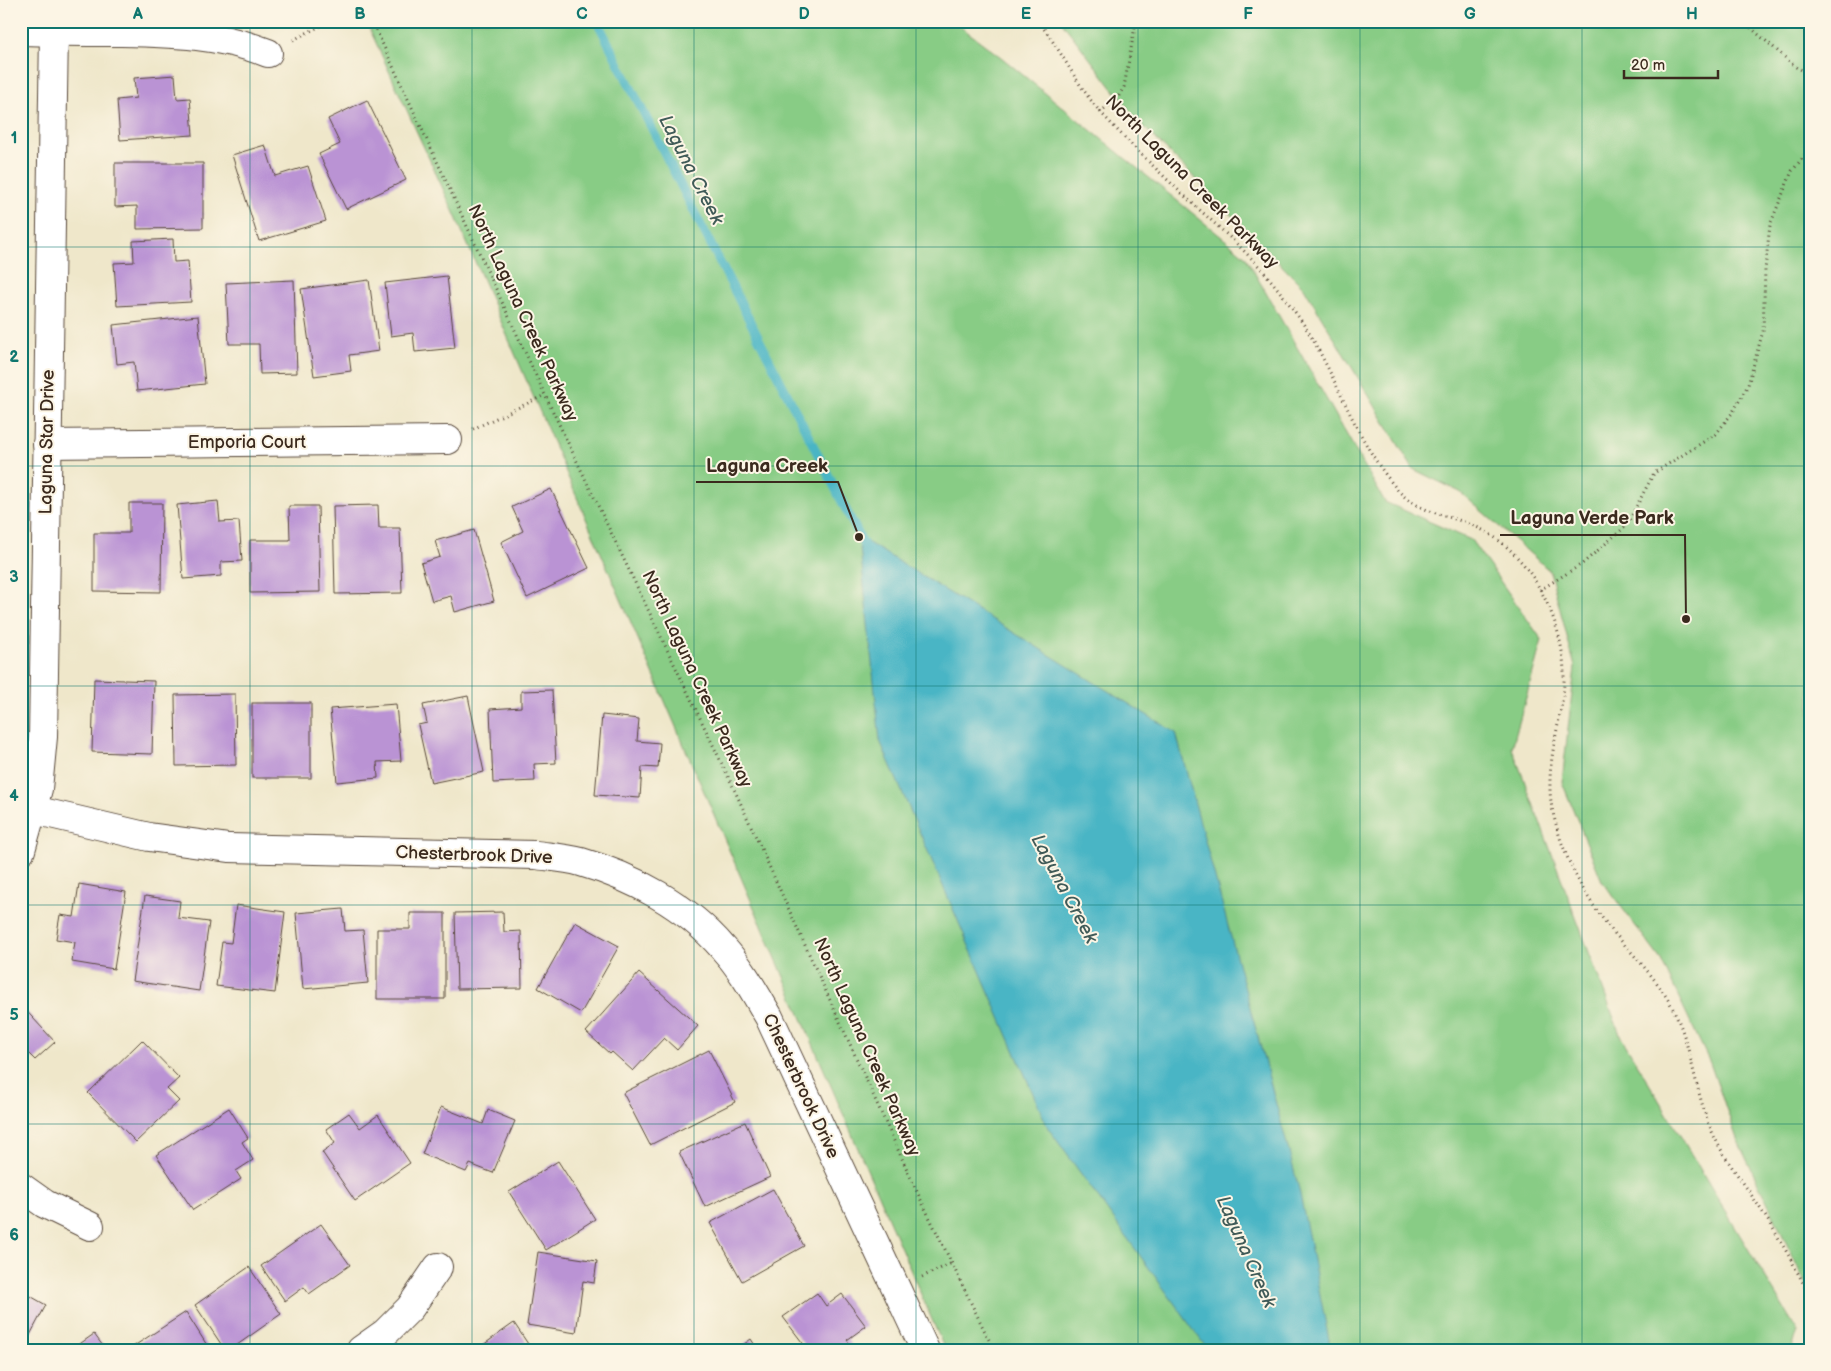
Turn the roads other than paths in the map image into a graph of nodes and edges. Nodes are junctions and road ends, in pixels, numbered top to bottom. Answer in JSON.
{"nodes":[{"id":1,"x":21,"y":31,"type":"edge"},
{"id":2,"x":54,"y":32,"type":"junction"},
{"id":3,"x":268,"y":53,"type":"dead end"},
{"id":4,"x":448,"y":440,"type":"dead end"},
{"id":5,"x":47,"y":444,"type":"junction"},
{"id":6,"x":27,"y":809,"type":"edge"},
{"id":7,"x":21,"y":850,"type":"edge"},
{"id":8,"x":21,"y":1187,"type":"edge"},
{"id":9,"x":90,"y":1226,"type":"dead end"},
{"id":10,"x":438,"y":1267,"type":"dead end"},
{"id":11,"x":361,"y":1350,"type":"edge"},
{"id":12,"x":925,"y":1350,"type":"edge"}],
"edges":[{"from":1,"to":2,"type":"street"},
{"from":2,"to":3,"type":"street"},
{"from":2,"to":5,"type":"street","name":"Laguna Star Drive"},
{"from":4,"to":5,"type":"street","name":"Emporia Court"},
{"from":5,"to":6,"type":"street","name":"Laguna Star Drive"},
{"from":6,"to":7,"type":"street","name":"Laguna Star Drive"},
{"from":6,"to":12,"type":"street","name":"Chesterbrook Drive"},
{"from":8,"to":9,"type":"street"},
{"from":10,"to":11,"type":"street"}]}
